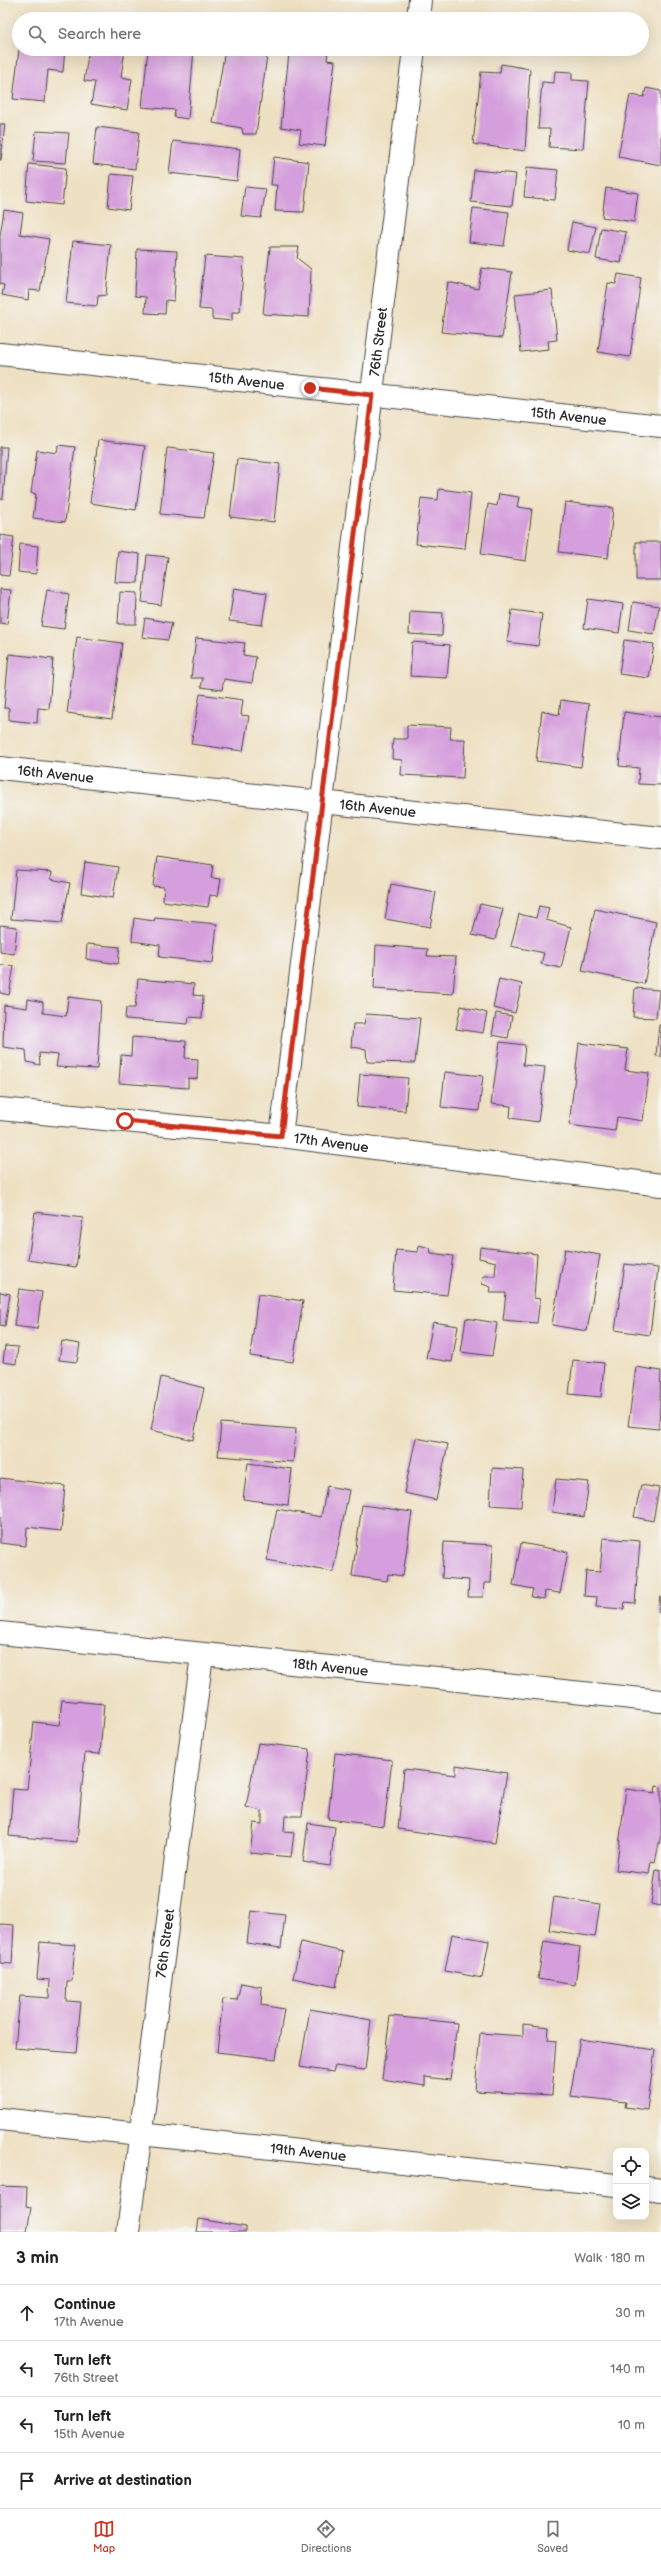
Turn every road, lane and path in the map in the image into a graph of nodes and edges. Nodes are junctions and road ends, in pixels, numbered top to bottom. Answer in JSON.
{"nodes":[{"id":1,"x":420,"y":0,"type":"edge"},
{"id":2,"x":419,"y":12,"type":"edge"},
{"id":3,"x":413,"y":56,"type":"edge"},
{"id":4,"x":0,"y":354,"type":"edge"},
{"id":5,"x":372,"y":395,"type":"junction"},
{"id":6,"x":661,"y":426,"type":"edge"},
{"id":7,"x":0,"y":768,"type":"edge"},
{"id":8,"x":322,"y":800,"type":"junction"},
{"id":9,"x":661,"y":838,"type":"edge"},
{"id":10,"x":0,"y":1109,"type":"edge"},
{"id":11,"x":281,"y":1136,"type":"junction"},
{"id":12,"x":661,"y":1185,"type":"edge"},
{"id":13,"x":0,"y":1633,"type":"edge"},
{"id":14,"x":202,"y":1655,"type":"junction"},
{"id":15,"x":661,"y":1701,"type":"edge"},
{"id":16,"x":0,"y":2119,"type":"edge"},
{"id":17,"x":141,"y":2134,"type":"junction"},
{"id":18,"x":613,"y":2185,"type":"edge"},
{"id":19,"x":649,"y":2188,"type":"edge"},
{"id":20,"x":661,"y":2190,"type":"edge"},
{"id":21,"x":128,"y":2232,"type":"edge"}],
"edges":[{"from":1,"to":2,"type":"street"},
{"from":3,"to":5,"type":"street","name":"76th Street"},
{"from":4,"to":5,"type":"street","name":"15th Avenue"},
{"from":5,"to":6,"type":"street","name":"15th Avenue"},
{"from":5,"to":8,"type":"street","name":"76th Street"},
{"from":7,"to":8,"type":"street","name":"16th Avenue"},
{"from":8,"to":9,"type":"street","name":"16th Avenue"},
{"from":8,"to":11,"type":"street","name":"76th Street"},
{"from":10,"to":11,"type":"street","name":"17th Avenue"},
{"from":11,"to":12,"type":"street","name":"17th Avenue"},
{"from":13,"to":14,"type":"street","name":"18th Avenue"},
{"from":14,"to":15,"type":"street","name":"18th Avenue"},
{"from":14,"to":17,"type":"street","name":"76th Street"},
{"from":16,"to":17,"type":"street","name":"19th Avenue"},
{"from":17,"to":18,"type":"street","name":"19th Avenue"},
{"from":17,"to":21,"type":"street","name":"76th Street"},
{"from":19,"to":20,"type":"street"}]}
